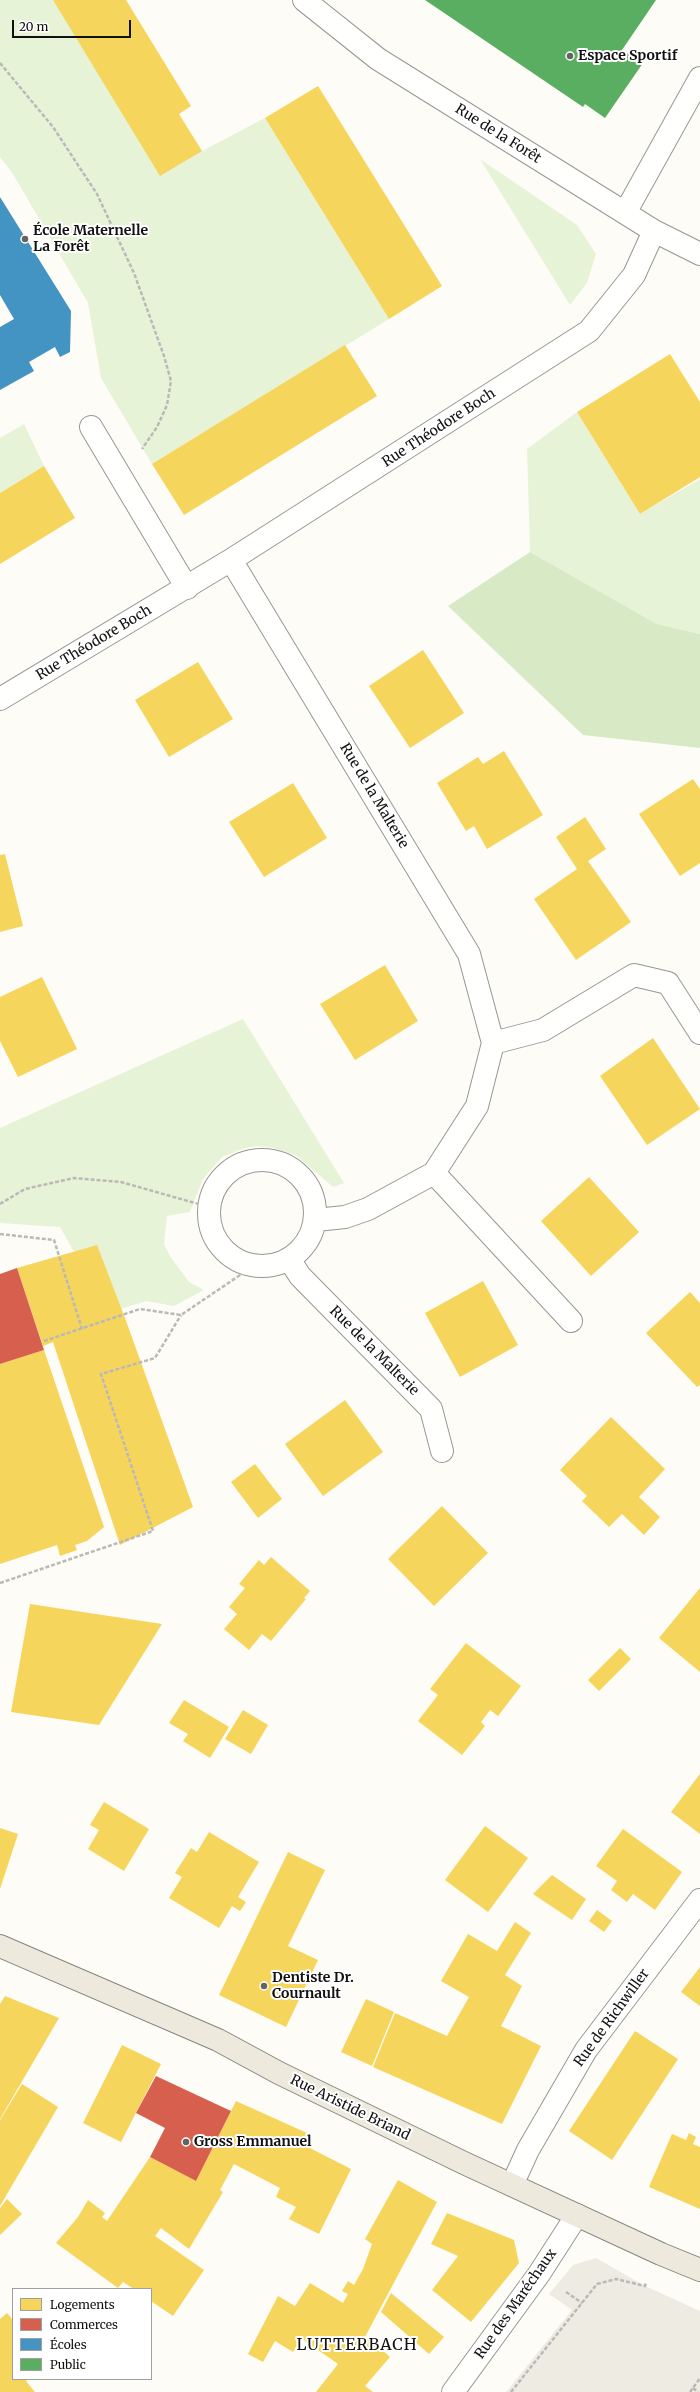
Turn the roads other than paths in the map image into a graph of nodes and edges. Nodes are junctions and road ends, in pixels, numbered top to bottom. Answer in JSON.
{"nodes":[{"id":1,"x":304,"y":0,"type":"edge"},
{"id":2,"x":700,"y":78,"type":"edge"},
{"id":3,"x":625,"y":213,"type":"junction"},
{"id":4,"x":654,"y":231,"type":"junction"},
{"id":5,"x":700,"y":254,"type":"edge"},
{"id":6,"x":92,"y":427,"type":"dead end"},
{"id":7,"x":231,"y":560,"type":"junction"},
{"id":8,"x":187,"y":588,"type":"junction"},
{"id":9,"x":0,"y":699,"type":"edge"},
{"id":10,"x":700,"y":1033,"type":"edge"},
{"id":11,"x":493,"y":1043,"type":"junction"},
{"id":12,"x":434,"y":1173,"type":"junction"},
{"id":13,"x":316,"y":1220,"type":"junction"},
{"id":14,"x":289,"y":1259,"type":"junction"},
{"id":15,"x":571,"y":1321,"type":"dead end"},
{"id":16,"x":442,"y":1451,"type":"dead end"},
{"id":17,"x":700,"y":1900,"type":"edge"},
{"id":18,"x":0,"y":1946,"type":"edge"},
{"id":19,"x":512,"y":2185,"type":"junction"},
{"id":20,"x":577,"y":2215,"type":"junction"},
{"id":21,"x":700,"y":2270,"type":"edge"},
{"id":22,"x":453,"y":2392,"type":"edge"}],
"edges":[{"from":1,"to":3,"type":"street","name":"Rue de la Forêt"},
{"from":2,"to":3,"type":"street"},
{"from":3,"to":4,"type":"street","name":"Rue de la Forêt"},
{"from":4,"to":5,"type":"street","name":"Rue de la Forêt"},
{"from":4,"to":7,"type":"street","name":"Rue Théodore Boch"},
{"from":6,"to":8,"type":"street"},
{"from":7,"to":8,"type":"street","name":"Rue Théodore Boch"},
{"from":7,"to":11,"type":"street","name":"Rue de la Malterie"},
{"from":8,"to":9,"type":"street","name":"Rue Théodore Boch"},
{"from":10,"to":11,"type":"street"},
{"from":11,"to":12,"type":"street","name":"Rue de la Malterie"},
{"from":12,"to":13,"type":"street","name":"Rue de la Malterie"},
{"from":12,"to":15,"type":"street"},
{"from":13,"to":14,"type":"street"},
{"from":13,"to":14,"type":"street"},
{"from":14,"to":16,"type":"street","name":"Rue de la Malterie"},
{"from":17,"to":19,"type":"street","name":"Rue de Richwiller"},
{"from":18,"to":19,"type":"main road","name":"Rue Aristide Briand"},
{"from":19,"to":20,"type":"main road","name":"Rue Aristide Briand"},
{"from":20,"to":21,"type":"main road","name":"Rue Aristide Briand"},
{"from":20,"to":22,"type":"street","name":"Rue des Maréchaux"}]}
